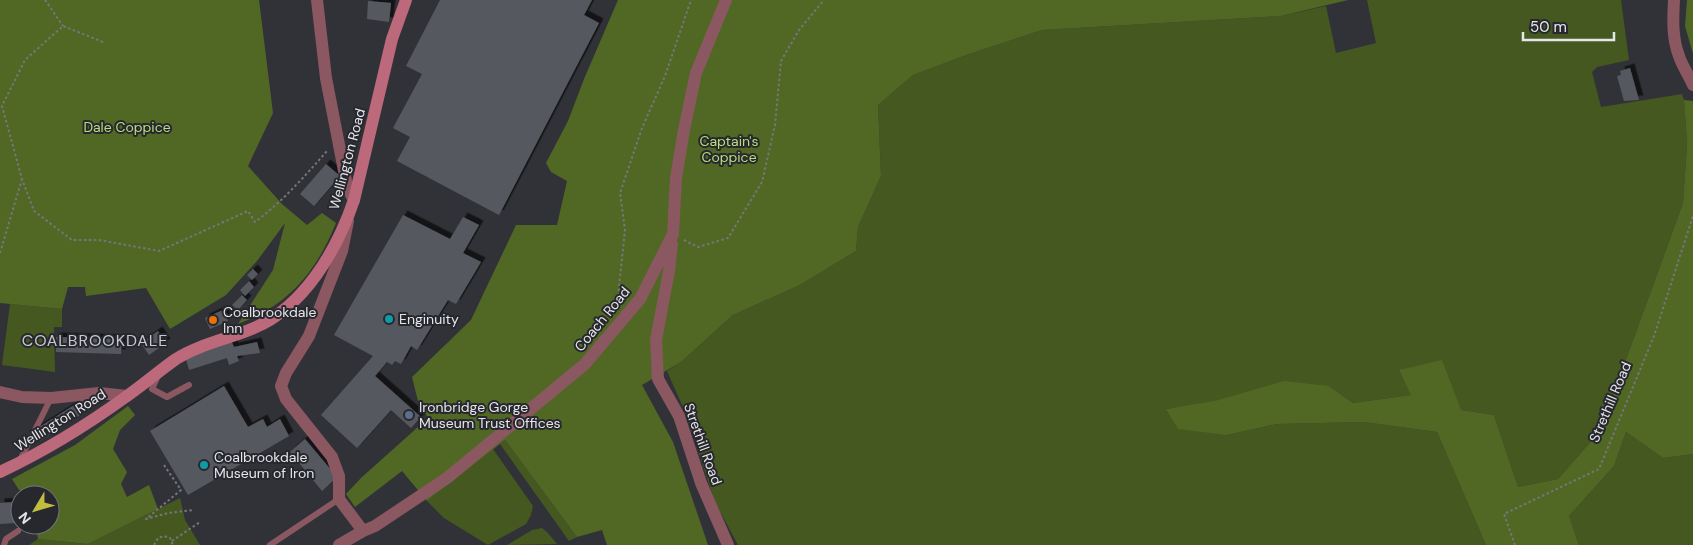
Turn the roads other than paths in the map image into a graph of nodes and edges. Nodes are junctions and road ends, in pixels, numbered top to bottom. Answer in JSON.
{"nodes":[{"id":1,"x":317,"y":0,"type":"edge"},
{"id":2,"x":406,"y":0,"type":"edge"},
{"id":3,"x":726,"y":0,"type":"edge"},
{"id":4,"x":1674,"y":0,"type":"edge"},
{"id":5,"x":1693,"y":85,"type":"edge"},
{"id":6,"x":354,"y":200,"type":"junction"},
{"id":7,"x":348,"y":216,"type":"junction"},
{"id":8,"x":673,"y":234,"type":"junction"},
{"id":9,"x":160,"y":370,"type":"junction"},
{"id":10,"x":189,"y":384,"type":"dead end"},
{"id":11,"x":0,"y":392,"type":"edge"},
{"id":12,"x":127,"y":396,"type":"junction"},
{"id":13,"x":51,"y":398,"type":"junction"},
{"id":14,"x":18,"y":464,"type":"junction"},
{"id":15,"x":0,"y":472,"type":"edge"},
{"id":16,"x":339,"y":500,"type":"junction"},
{"id":17,"x":363,"y":531,"type":"junction"},
{"id":18,"x":12,"y":535,"type":"edge"},
{"id":19,"x":4,"y":545,"type":"edge"},
{"id":20,"x":270,"y":545,"type":"edge"},
{"id":21,"x":339,"y":545,"type":"edge"},
{"id":22,"x":728,"y":545,"type":"edge"}],
"edges":[{"from":1,"to":6,"type":"street"},
{"from":2,"to":6,"type":"street","name":"Wellington Road"},
{"from":3,"to":8,"type":"street","name":"Coach Road"},
{"from":4,"to":5,"type":"street"},
{"from":6,"to":7,"type":"street","name":"Wellington Road"},
{"from":7,"to":9,"type":"street","name":"Wellington Road"},
{"from":7,"to":16,"type":"street"},
{"from":8,"to":17,"type":"street","name":"Coach Road"},
{"from":8,"to":22,"type":"street","name":"Strethill Road"},
{"from":9,"to":10,"type":"lane"},
{"from":9,"to":12,"type":"street","name":"Wellington Road"},
{"from":11,"to":13,"type":"street"},
{"from":12,"to":13,"type":"street"},
{"from":12,"to":14,"type":"street","name":"Wellington Road"},
{"from":13,"to":14,"type":"lane"},
{"from":14,"to":15,"type":"street","name":"Wellington Road"},
{"from":16,"to":17,"type":"street"},
{"from":16,"to":20,"type":"lane"},
{"from":17,"to":21,"type":"street","name":"Coach Road"},
{"from":18,"to":19,"type":"lane"}]}
